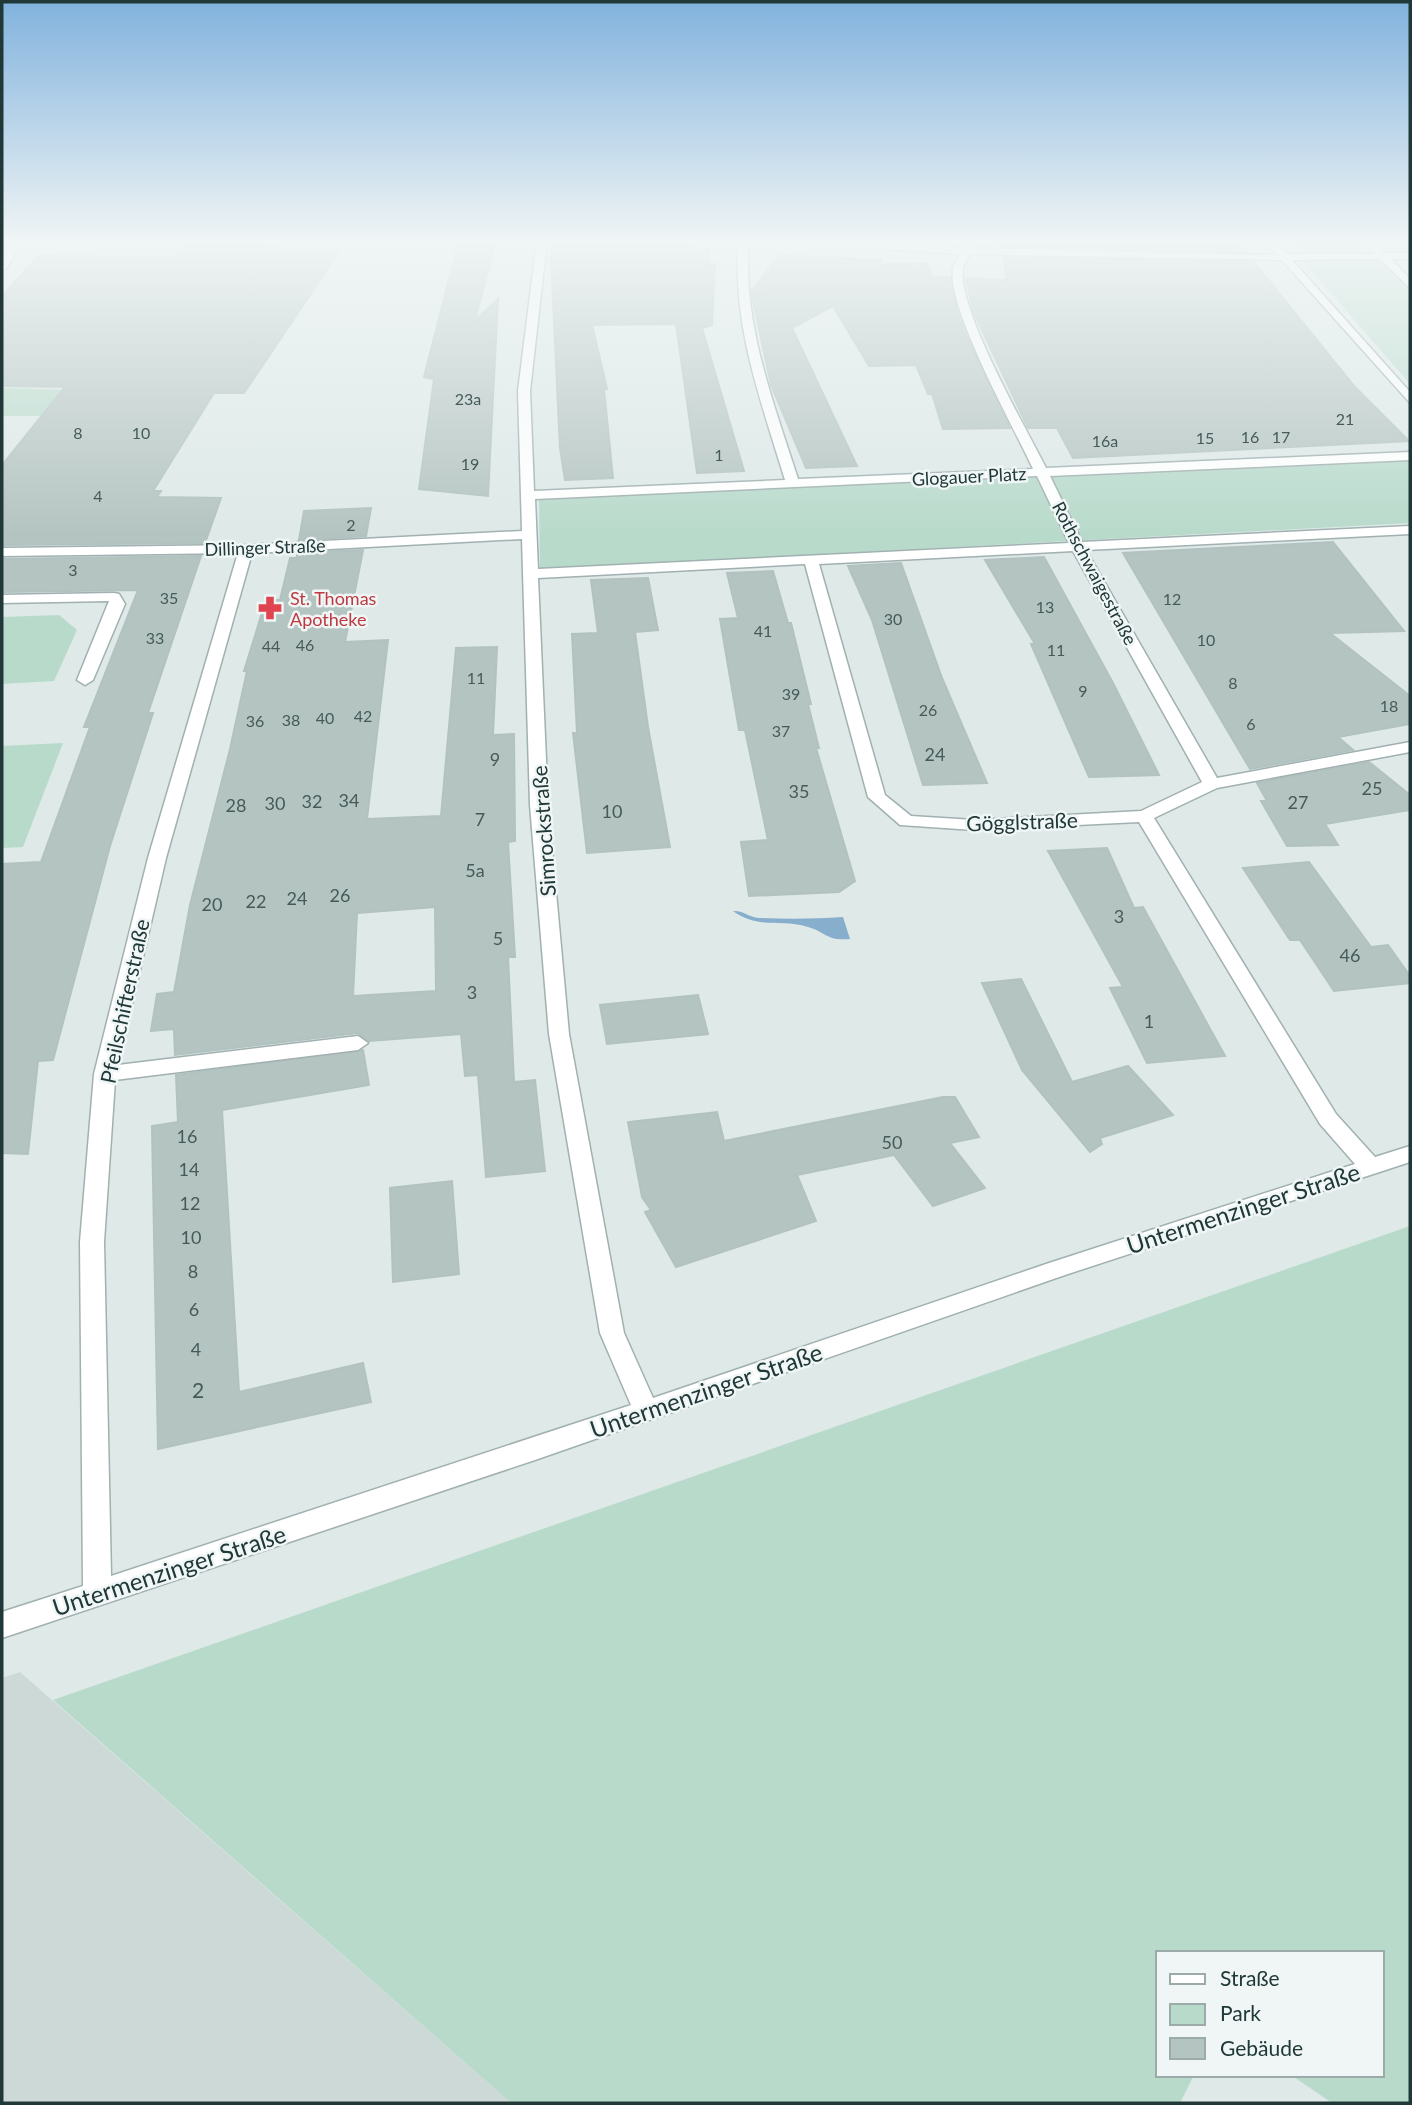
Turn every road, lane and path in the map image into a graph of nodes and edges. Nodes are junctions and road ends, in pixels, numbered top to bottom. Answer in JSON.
{"nodes":[{"id":1,"x":530,"y":338,"type":"edge"},
{"id":2,"x":751,"y":338,"type":"edge"},
{"id":3,"x":977,"y":338,"type":"edge"},
{"id":4,"x":1356,"y":338,"type":"edge"},
{"id":5,"x":1410,"y":399,"type":"edge"},
{"id":6,"x":1410,"y":456,"type":"edge"},
{"id":7,"x":1043,"y":472,"type":"junction"},
{"id":8,"x":793,"y":485,"type":"junction"},
{"id":9,"x":528,"y":495,"type":"junction"},
{"id":10,"x":1410,"y":530,"type":"edge"},
{"id":11,"x":528,"y":536,"type":"junction"},
{"id":12,"x":1078,"y":548,"type":"junction"},
{"id":13,"x":246,"y":549,"type":"junction"},
{"id":14,"x":2,"y":552,"type":"edge"},
{"id":15,"x":811,"y":561,"type":"junction"},
{"id":16,"x":530,"y":574,"type":"junction"},
{"id":17,"x":2,"y":599,"type":"edge"},
{"id":18,"x":85,"y":680,"type":"dead end"},
{"id":19,"x":1410,"y":747,"type":"edge"},
{"id":20,"x":1212,"y":784,"type":"junction"},
{"id":21,"x":1143,"y":816,"type":"junction"},
{"id":22,"x":358,"y":1043,"type":"dead end"},
{"id":23,"x":106,"y":1074,"type":"junction"},
{"id":24,"x":1410,"y":1153,"type":"edge"},
{"id":25,"x":1370,"y":1166,"type":"junction"},
{"id":26,"x":646,"y":1411,"type":"junction"},
{"id":27,"x":97,"y":1593,"type":"junction"},
{"id":28,"x":2,"y":1625,"type":"edge"}],
"edges":[{"from":1,"to":9,"type":"street","name":"Simrockstraße"},
{"from":2,"to":8,"type":"street"},
{"from":3,"to":7,"type":"street","name":"Rothschwaigestraße"},
{"from":4,"to":5,"type":"street"},
{"from":6,"to":7,"type":"street","name":"Glogauer Platz"},
{"from":7,"to":8,"type":"street","name":"Glogauer Platz"},
{"from":7,"to":12,"type":"street","name":"Rothschwaigestraße"},
{"from":8,"to":9,"type":"street","name":"Glogauer Platz"},
{"from":9,"to":11,"type":"street","name":"Simrockstraße"},
{"from":10,"to":12,"type":"street"},
{"from":11,"to":13,"type":"street","name":"Dillinger Straße"},
{"from":11,"to":16,"type":"street","name":"Simrockstraße"},
{"from":12,"to":15,"type":"street"},
{"from":12,"to":20,"type":"street","name":"Rothschwaigestraße"},
{"from":13,"to":14,"type":"street","name":"Dillinger Straße"},
{"from":13,"to":23,"type":"street","name":"Pfeilschifterstraße"},
{"from":15,"to":16,"type":"street"},
{"from":15,"to":21,"type":"street","name":"Gögglstraße"},
{"from":16,"to":26,"type":"street","name":"Simrockstraße"},
{"from":17,"to":18,"type":"street"},
{"from":19,"to":20,"type":"street","name":"Gögglstraße"},
{"from":20,"to":21,"type":"street","name":"Gögglstraße"},
{"from":21,"to":25,"type":"street"},
{"from":22,"to":23,"type":"street"},
{"from":23,"to":27,"type":"street","name":"Pfeilschifterstraße"},
{"from":24,"to":25,"type":"street","name":"Untermenzinger Straße"},
{"from":25,"to":26,"type":"street","name":"Untermenzinger Straße"},
{"from":26,"to":27,"type":"street","name":"Untermenzinger Straße"},
{"from":27,"to":28,"type":"street","name":"Untermenzinger Straße"}]}
